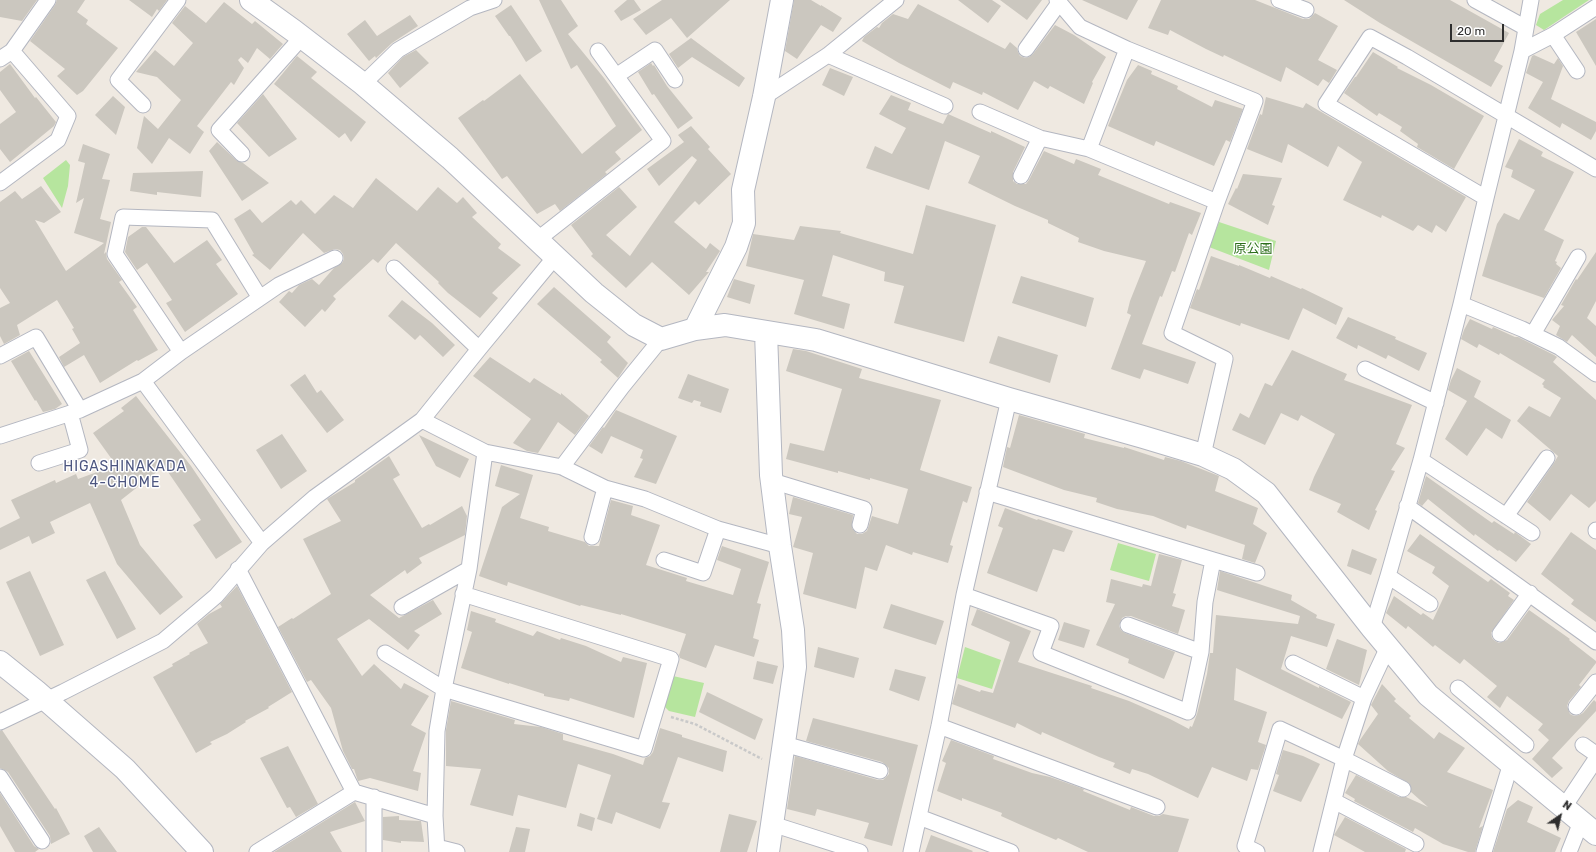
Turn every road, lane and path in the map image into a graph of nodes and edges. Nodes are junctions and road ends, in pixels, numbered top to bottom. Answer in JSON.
{"nodes":[{"id":1,"x":48,"y":0,"type":"edge"},
{"id":2,"x":178,"y":0,"type":"edge"},
{"id":3,"x":251,"y":0,"type":"edge"},
{"id":4,"x":494,"y":0,"type":"edge"},
{"id":5,"x":782,"y":0,"type":"edge"},
{"id":6,"x":896,"y":0,"type":"edge"},
{"id":7,"x":1279,"y":0,"type":"edge"},
{"id":8,"x":1475,"y":0,"type":"edge"},
{"id":9,"x":1531,"y":0,"type":"edge"},
{"id":10,"x":1058,"y":2,"type":"edge"},
{"id":11,"x":1596,"y":7,"type":"edge"},
{"id":12,"x":1306,"y":10,"type":"dead end"},
{"id":13,"x":1526,"y":28,"type":"junction"},
{"id":14,"x":1553,"y":35,"type":"junction"},
{"id":15,"x":302,"y":37,"type":"junction"},
{"id":16,"x":1026,"y":49,"type":"dead end"},
{"id":17,"x":1127,"y":49,"type":"junction"},
{"id":18,"x":10,"y":51,"type":"edge"},
{"id":19,"x":598,"y":51,"type":"dead end"},
{"id":20,"x":1522,"y":51,"type":"junction"},
{"id":21,"x":828,"y":55,"type":"junction"},
{"id":22,"x":1577,"y":71,"type":"dead end"},
{"id":23,"x":616,"y":76,"type":"junction"},
{"id":24,"x":675,"y":80,"type":"dead end"},
{"id":25,"x":363,"y":84,"type":"junction"},
{"id":26,"x":764,"y":97,"type":"junction"},
{"id":27,"x":143,"y":104,"type":"dead end"},
{"id":28,"x":945,"y":106,"type":"dead end"},
{"id":29,"x":980,"y":112,"type":"dead end"},
{"id":30,"x":1506,"y":116,"type":"junction"},
{"id":31,"x":1040,"y":138,"type":"junction"},
{"id":32,"x":1088,"y":149,"type":"junction"},
{"id":33,"x":242,"y":154,"type":"dead end"},
{"id":34,"x":1596,"y":169,"type":"edge"},
{"id":35,"x":1021,"y":176,"type":"dead end"},
{"id":36,"x":0,"y":183,"type":"edge"},
{"id":37,"x":1486,"y":198,"type":"junction"},
{"id":38,"x":1217,"y":202,"type":"junction"},
{"id":39,"x":537,"y":240,"type":"junction"},
{"id":40,"x":1578,"y":256,"type":"dead end"},
{"id":41,"x":555,"y":257,"type":"junction"},
{"id":42,"x":335,"y":258,"type":"dead end"},
{"id":43,"x":394,"y":268,"type":"dead end"},
{"id":44,"x":260,"y":298,"type":"junction"},
{"id":45,"x":1461,"y":304,"type":"junction"},
{"id":46,"x":694,"y":329,"type":"junction"},
{"id":47,"x":766,"y":332,"type":"junction"},
{"id":48,"x":1533,"y":334,"type":"junction"},
{"id":49,"x":661,"y":339,"type":"junction"},
{"id":50,"x":479,"y":349,"type":"junction"},
{"id":51,"x":182,"y":352,"type":"junction"},
{"id":52,"x":0,"y":356,"type":"edge"},
{"id":53,"x":1365,"y":370,"type":"dead end"},
{"id":54,"x":1596,"y":374,"type":"edge"},
{"id":55,"x":143,"y":381,"type":"junction"},
{"id":56,"x":1009,"y":399,"type":"junction"},
{"id":57,"x":1436,"y":403,"type":"junction"},
{"id":58,"x":75,"y":411,"type":"junction"},
{"id":59,"x":422,"y":420,"type":"junction"},
{"id":60,"x":0,"y":436,"type":"edge"},
{"id":61,"x":485,"y":452,"type":"junction"},
{"id":62,"x":1203,"y":455,"type":"junction"},
{"id":63,"x":1548,"y":458,"type":"dead end"},
{"id":64,"x":1421,"y":460,"type":"junction"},
{"id":65,"x":39,"y":463,"type":"dead end"},
{"id":66,"x":562,"y":467,"type":"junction"},
{"id":67,"x":772,"y":481,"type":"junction"},
{"id":68,"x":605,"y":488,"type":"junction"},
{"id":69,"x":987,"y":492,"type":"junction"},
{"id":70,"x":1407,"y":506,"type":"junction"},
{"id":71,"x":1506,"y":516,"type":"junction"},
{"id":72,"x":860,"y":525,"type":"dead end"},
{"id":73,"x":718,"y":530,"type":"junction"},
{"id":74,"x":1532,"y":533,"type":"dead end"},
{"id":75,"x":592,"y":537,"type":"dead end"},
{"id":76,"x":262,"y":543,"type":"junction"},
{"id":77,"x":780,"y":546,"type":"junction"},
{"id":78,"x":664,"y":560,"type":"dead end"},
{"id":79,"x":1213,"y":560,"type":"junction"},
{"id":80,"x":238,"y":569,"type":"junction"},
{"id":81,"x":469,"y":570,"type":"junction"},
{"id":82,"x":1257,"y":573,"type":"dead end"},
{"id":83,"x":1388,"y":576,"type":"junction"},
{"id":84,"x":1530,"y":593,"type":"junction"},
{"id":85,"x":463,"y":594,"type":"junction"},
{"id":86,"x":964,"y":594,"type":"junction"},
{"id":87,"x":1430,"y":604,"type":"dead end"},
{"id":88,"x":402,"y":606,"type":"dead end"},
{"id":89,"x":1128,"y":625,"type":"dead end"},
{"id":90,"x":1372,"y":628,"type":"junction"},
{"id":91,"x":1500,"y":634,"type":"dead end"},
{"id":92,"x":1596,"y":642,"type":"edge"},
{"id":93,"x":1388,"y":647,"type":"junction"},
{"id":94,"x":1201,"y":652,"type":"junction"},
{"id":95,"x":385,"y":653,"type":"dead end"},
{"id":96,"x":0,"y":662,"type":"edge"},
{"id":97,"x":1293,"y":663,"type":"dead end"},
{"id":98,"x":1596,"y":682,"type":"edge"},
{"id":99,"x":1458,"y":688,"type":"dead end"},
{"id":100,"x":444,"y":689,"type":"junction"},
{"id":101,"x":1364,"y":698,"type":"junction"},
{"id":102,"x":47,"y":700,"type":"junction"},
{"id":103,"x":1576,"y":707,"type":"dead end"},
{"id":104,"x":655,"y":713,"type":"junction"},
{"id":105,"x":1488,"y":713,"type":"junction"},
{"id":106,"x":0,"y":722,"type":"edge"},
{"id":107,"x":939,"y":726,"type":"junction"},
{"id":108,"x":1473,"y":732,"type":"junction"},
{"id":109,"x":784,"y":744,"type":"junction"},
{"id":110,"x":1526,"y":745,"type":"dead end"},
{"id":111,"x":1583,"y":745,"type":"dead end"},
{"id":112,"x":1596,"y":754,"type":"edge"},
{"id":113,"x":1344,"y":759,"type":"junction"},
{"id":114,"x":1596,"y":759,"type":"edge"},
{"id":115,"x":1511,"y":764,"type":"junction"},
{"id":116,"x":781,"y":769,"type":"junction"},
{"id":117,"x":880,"y":771,"type":"dead end"},
{"id":118,"x":0,"y":777,"type":"edge"},
{"id":119,"x":1403,"y":788,"type":"dead end"},
{"id":120,"x":354,"y":792,"type":"junction"},
{"id":121,"x":374,"y":797,"type":"junction"},
{"id":122,"x":1334,"y":801,"type":"junction"},
{"id":123,"x":1157,"y":807,"type":"dead end"},
{"id":124,"x":1564,"y":807,"type":"junction"},
{"id":125,"x":435,"y":816,"type":"junction"},
{"id":126,"x":919,"y":817,"type":"junction"},
{"id":127,"x":772,"y":824,"type":"junction"},
{"id":128,"x":1588,"y":828,"type":"edge"},
{"id":129,"x":42,"y":841,"type":"dead end"},
{"id":130,"x":1416,"y":844,"type":"dead end"},
{"id":131,"x":437,"y":850,"type":"edge"},
{"id":132,"x":202,"y":852,"type":"edge"},
{"id":133,"x":257,"y":852,"type":"edge"},
{"id":134,"x":374,"y":852,"type":"edge"},
{"id":135,"x":458,"y":852,"type":"edge"},
{"id":136,"x":768,"y":852,"type":"edge"},
{"id":137,"x":860,"y":852,"type":"edge"},
{"id":138,"x":911,"y":852,"type":"edge"},
{"id":139,"x":1011,"y":852,"type":"edge"},
{"id":140,"x":1257,"y":852,"type":"edge"},
{"id":141,"x":1321,"y":852,"type":"edge"},
{"id":142,"x":1484,"y":852,"type":"edge"},
{"id":143,"x":1569,"y":852,"type":"edge"}],
"edges":[{"from":1,"to":18,"type":"street"},
{"from":2,"to":27,"type":"street"},
{"from":3,"to":15,"type":"street"},
{"from":4,"to":25,"type":"street"},
{"from":5,"to":26,"type":"street"},
{"from":6,"to":21,"type":"street"},
{"from":7,"to":12,"type":"street"},
{"from":8,"to":13,"type":"street"},
{"from":9,"to":13,"type":"street"},
{"from":10,"to":16,"type":"street"},
{"from":10,"to":17,"type":"street"},
{"from":11,"to":14,"type":"street"},
{"from":13,"to":20,"type":"street"},
{"from":14,"to":20,"type":"street"},
{"from":14,"to":22,"type":"street"},
{"from":15,"to":25,"type":"street"},
{"from":15,"to":33,"type":"street"},
{"from":17,"to":32,"type":"street"},
{"from":17,"to":38,"type":"street"},
{"from":18,"to":36,"type":"street"},
{"from":19,"to":23,"type":"street"},
{"from":20,"to":30,"type":"street"},
{"from":21,"to":26,"type":"street"},
{"from":21,"to":28,"type":"street"},
{"from":23,"to":24,"type":"street"},
{"from":23,"to":39,"type":"street"},
{"from":25,"to":39,"type":"street"},
{"from":26,"to":46,"type":"street"},
{"from":29,"to":31,"type":"street"},
{"from":30,"to":34,"type":"street"},
{"from":30,"to":37,"type":"street"},
{"from":30,"to":37,"type":"street"},
{"from":31,"to":32,"type":"street"},
{"from":31,"to":35,"type":"street"},
{"from":32,"to":38,"type":"street"},
{"from":37,"to":45,"type":"street"},
{"from":38,"to":62,"type":"street"},
{"from":39,"to":41,"type":"street"},
{"from":40,"to":48,"type":"street"},
{"from":41,"to":49,"type":"street"},
{"from":41,"to":50,"type":"street"},
{"from":42,"to":44,"type":"street"},
{"from":43,"to":50,"type":"street"},
{"from":44,"to":51,"type":"street"},
{"from":44,"to":51,"type":"street"},
{"from":45,"to":48,"type":"street"},
{"from":45,"to":57,"type":"street"},
{"from":46,"to":47,"type":"street"},
{"from":46,"to":49,"type":"street"},
{"from":47,"to":56,"type":"street"},
{"from":47,"to":67,"type":"street"},
{"from":48,"to":54,"type":"street"},
{"from":49,"to":66,"type":"street"},
{"from":50,"to":59,"type":"street"},
{"from":51,"to":55,"type":"street"},
{"from":52,"to":58,"type":"street"},
{"from":53,"to":57,"type":"street"},
{"from":55,"to":58,"type":"street"},
{"from":55,"to":76,"type":"street"},
{"from":56,"to":62,"type":"street"},
{"from":56,"to":69,"type":"street"},
{"from":57,"to":64,"type":"street"},
{"from":58,"to":60,"type":"street"},
{"from":58,"to":65,"type":"street"},
{"from":59,"to":61,"type":"street"},
{"from":59,"to":76,"type":"street"},
{"from":61,"to":66,"type":"street"},
{"from":61,"to":81,"type":"street"},
{"from":62,"to":90,"type":"street"},
{"from":63,"to":71,"type":"street"},
{"from":64,"to":70,"type":"street"},
{"from":64,"to":71,"type":"street"},
{"from":66,"to":68,"type":"street"},
{"from":67,"to":72,"type":"street"},
{"from":67,"to":77,"type":"street"},
{"from":68,"to":73,"type":"street"},
{"from":68,"to":75,"type":"street"},
{"from":69,"to":79,"type":"street"},
{"from":69,"to":86,"type":"street"},
{"from":70,"to":83,"type":"street"},
{"from":70,"to":84,"type":"street"},
{"from":71,"to":74,"type":"street"},
{"from":73,"to":77,"type":"street"},
{"from":73,"to":78,"type":"street"},
{"from":76,"to":80,"type":"street"},
{"from":77,"to":109,"type":"street"},
{"from":79,"to":82,"type":"street"},
{"from":79,"to":94,"type":"street"},
{"from":80,"to":102,"type":"street"},
{"from":80,"to":120,"type":"street"},
{"from":81,"to":85,"type":"street"},
{"from":81,"to":88,"type":"street"},
{"from":83,"to":87,"type":"street"},
{"from":83,"to":90,"type":"street"},
{"from":84,"to":91,"type":"street"},
{"from":84,"to":92,"type":"street"},
{"from":85,"to":100,"type":"street"},
{"from":85,"to":104,"type":"street"},
{"from":86,"to":94,"type":"street"},
{"from":86,"to":107,"type":"street"},
{"from":89,"to":94,"type":"street"},
{"from":90,"to":93,"type":"street"},
{"from":93,"to":101,"type":"street"},
{"from":93,"to":108,"type":"street"},
{"from":95,"to":100,"type":"street"},
{"from":96,"to":102,"type":"street"},
{"from":97,"to":101,"type":"street"},
{"from":98,"to":103,"type":"street"},
{"from":99,"to":105,"type":"street"},
{"from":100,"to":104,"type":"street"},
{"from":100,"to":125,"type":"street"},
{"from":101,"to":113,"type":"street"},
{"from":102,"to":106,"type":"street"},
{"from":102,"to":132,"type":"street"},
{"from":104,"to":116,"type":"path"},
{"from":105,"to":108,"type":"street"},
{"from":105,"to":110,"type":"street"},
{"from":107,"to":123,"type":"street"},
{"from":107,"to":126,"type":"street"},
{"from":108,"to":115,"type":"street"},
{"from":109,"to":116,"type":"street"},
{"from":109,"to":117,"type":"street"},
{"from":111,"to":112,"type":"street"},
{"from":113,"to":119,"type":"street"},
{"from":113,"to":122,"type":"street"},
{"from":113,"to":140,"type":"street"},
{"from":114,"to":124,"type":"street"},
{"from":115,"to":124,"type":"street"},
{"from":115,"to":142,"type":"street"},
{"from":116,"to":127,"type":"street"},
{"from":118,"to":129,"type":"street"},
{"from":120,"to":121,"type":"street"},
{"from":120,"to":133,"type":"street"},
{"from":121,"to":125,"type":"street"},
{"from":121,"to":134,"type":"street"},
{"from":122,"to":130,"type":"street"},
{"from":122,"to":141,"type":"street"},
{"from":124,"to":128,"type":"street"},
{"from":125,"to":131,"type":"street"},
{"from":126,"to":138,"type":"street"},
{"from":126,"to":139,"type":"street"},
{"from":127,"to":136,"type":"street"},
{"from":127,"to":137,"type":"street"},
{"from":128,"to":143,"type":"street"},
{"from":131,"to":135,"type":"street"}]}
